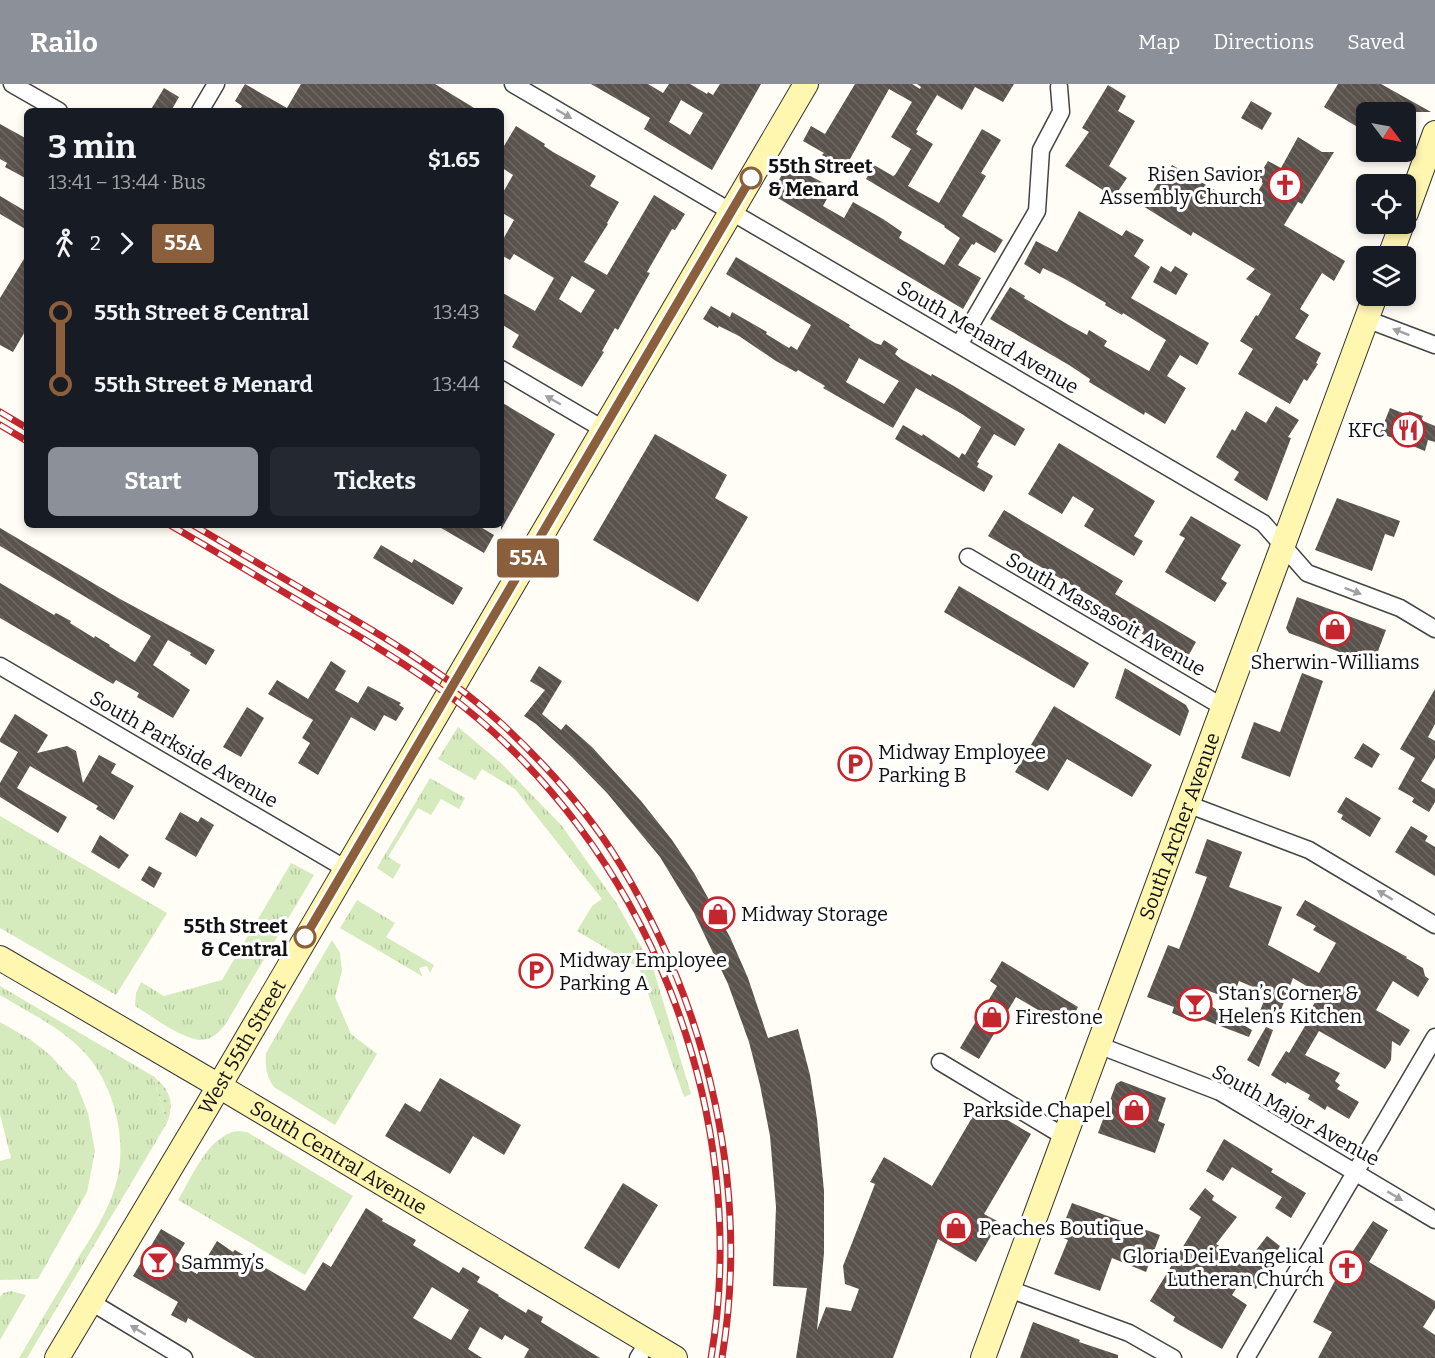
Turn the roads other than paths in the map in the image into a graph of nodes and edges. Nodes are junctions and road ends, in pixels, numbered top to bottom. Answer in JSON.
{"nodes":[{"id":1,"x":12,"y":84,"type":"edge"},
{"id":2,"x":216,"y":84,"type":"edge"},
{"id":3,"x":513,"y":84,"type":"edge"},
{"id":4,"x":806,"y":84,"type":"edge"},
{"id":5,"x":1059,"y":87,"type":"dead end"},
{"id":6,"x":54,"y":108,"type":"edge"},
{"id":7,"x":202,"y":108,"type":"edge"},
{"id":8,"x":1435,"y":133,"type":"edge"},
{"id":9,"x":1416,"y":185,"type":"edge"},
{"id":10,"x":731,"y":211,"type":"junction"},
{"id":11,"x":1371,"y":306,"type":"edge"},
{"id":12,"x":1366,"y":319,"type":"junction"},
{"id":13,"x":959,"y":345,"type":"junction"},
{"id":14,"x":1435,"y":345,"type":"edge"},
{"id":15,"x":504,"y":371,"type":"edge"},
{"id":16,"x":603,"y":429,"type":"junction"},
{"id":17,"x":1282,"y":546,"type":"junction"},
{"id":18,"x":968,"y":557,"type":"dead end"},
{"id":19,"x":1435,"y":629,"type":"edge"},
{"id":20,"x":0,"y":666,"type":"edge"},
{"id":21,"x":1223,"y":706,"type":"junction"},
{"id":22,"x":1187,"y":804,"type":"junction"},
{"id":23,"x":346,"y":868,"type":"junction"},
{"id":24,"x":1435,"y":925,"type":"edge"},
{"id":25,"x":0,"y":958,"type":"edge"},
{"id":26,"x":1435,"y":1037,"type":"edge"},
{"id":27,"x":1098,"y":1045,"type":"junction"},
{"id":28,"x":940,"y":1062,"type":"dead end"},
{"id":29,"x":219,"y":1086,"type":"junction"},
{"id":30,"x":1065,"y":1137,"type":"junction"},
{"id":31,"x":1356,"y":1172,"type":"junction"},
{"id":32,"x":1435,"y":1220,"type":"edge"},
{"id":33,"x":1009,"y":1289,"type":"junction"},
{"id":34,"x":91,"y":1302,"type":"junction"},
{"id":35,"x":643,"y":1350,"type":"edge"},
{"id":36,"x":57,"y":1358,"type":"edge"},
{"id":37,"x":184,"y":1358,"type":"edge"},
{"id":38,"x":675,"y":1358,"type":"edge"},
{"id":39,"x":983,"y":1358,"type":"edge"},
{"id":40,"x":1173,"y":1358,"type":"edge"},
{"id":41,"x":1246,"y":1358,"type":"edge"}],
"edges":[{"from":1,"to":6,"type":"street"},
{"from":2,"to":7,"type":"street"},
{"from":3,"to":10,"type":"street","name":"South Menard Avenue","one_way":true},
{"from":4,"to":10,"type":"main road","name":"West 55th Street"},
{"from":5,"to":13,"type":"street"},
{"from":8,"to":9,"type":"main road"},
{"from":10,"to":13,"type":"street","name":"South Menard Avenue"},
{"from":10,"to":16,"type":"main road","name":"West 55th Street"},
{"from":11,"to":12,"type":"main road","name":"South Archer Avenue"},
{"from":14,"to":12,"type":"street","one_way":true},
{"from":12,"to":17,"type":"main road","name":"South Archer Avenue"},
{"from":13,"to":17,"type":"street","name":"South Menard Avenue"},
{"from":16,"to":15,"type":"street","one_way":true},
{"from":16,"to":23,"type":"main road","name":"West 55th Street"},
{"from":17,"to":19,"type":"street","name":"South Menard Avenue","one_way":true},
{"from":17,"to":21,"type":"main road","name":"South Archer Avenue"},
{"from":18,"to":21,"type":"street","name":"South Massasoit Avenue"},
{"from":20,"to":23,"type":"street","name":"South Parkside Avenue"},
{"from":21,"to":22,"type":"main road","name":"South Archer Avenue"},
{"from":24,"to":22,"type":"street","one_way":true},
{"from":22,"to":27,"type":"main road","name":"South Archer Avenue"},
{"from":23,"to":29,"type":"main road","name":"West 55th Street"},
{"from":25,"to":29,"type":"main road","name":"South Central Avenue"},
{"from":26,"to":31,"type":"street"},
{"from":27,"to":30,"type":"main road","name":"South Archer Avenue"},
{"from":27,"to":31,"type":"street","name":"South Major Avenue"},
{"from":28,"to":30,"type":"street"},
{"from":29,"to":34,"type":"main road","name":"West 55th Street"},
{"from":29,"to":35,"type":"main road","name":"South Central Avenue"},
{"from":30,"to":33,"type":"main road","name":"South Archer Avenue"},
{"from":31,"to":32,"type":"street","name":"South Major Avenue","one_way":true},
{"from":31,"to":41,"type":"street"},
{"from":33,"to":39,"type":"main road","name":"South Archer Avenue"},
{"from":33,"to":40,"type":"street"},
{"from":34,"to":36,"type":"main road","name":"West 55th Street"},
{"from":37,"to":34,"type":"street","one_way":true},
{"from":35,"to":38,"type":"main road","name":"South Central Avenue"}]}
